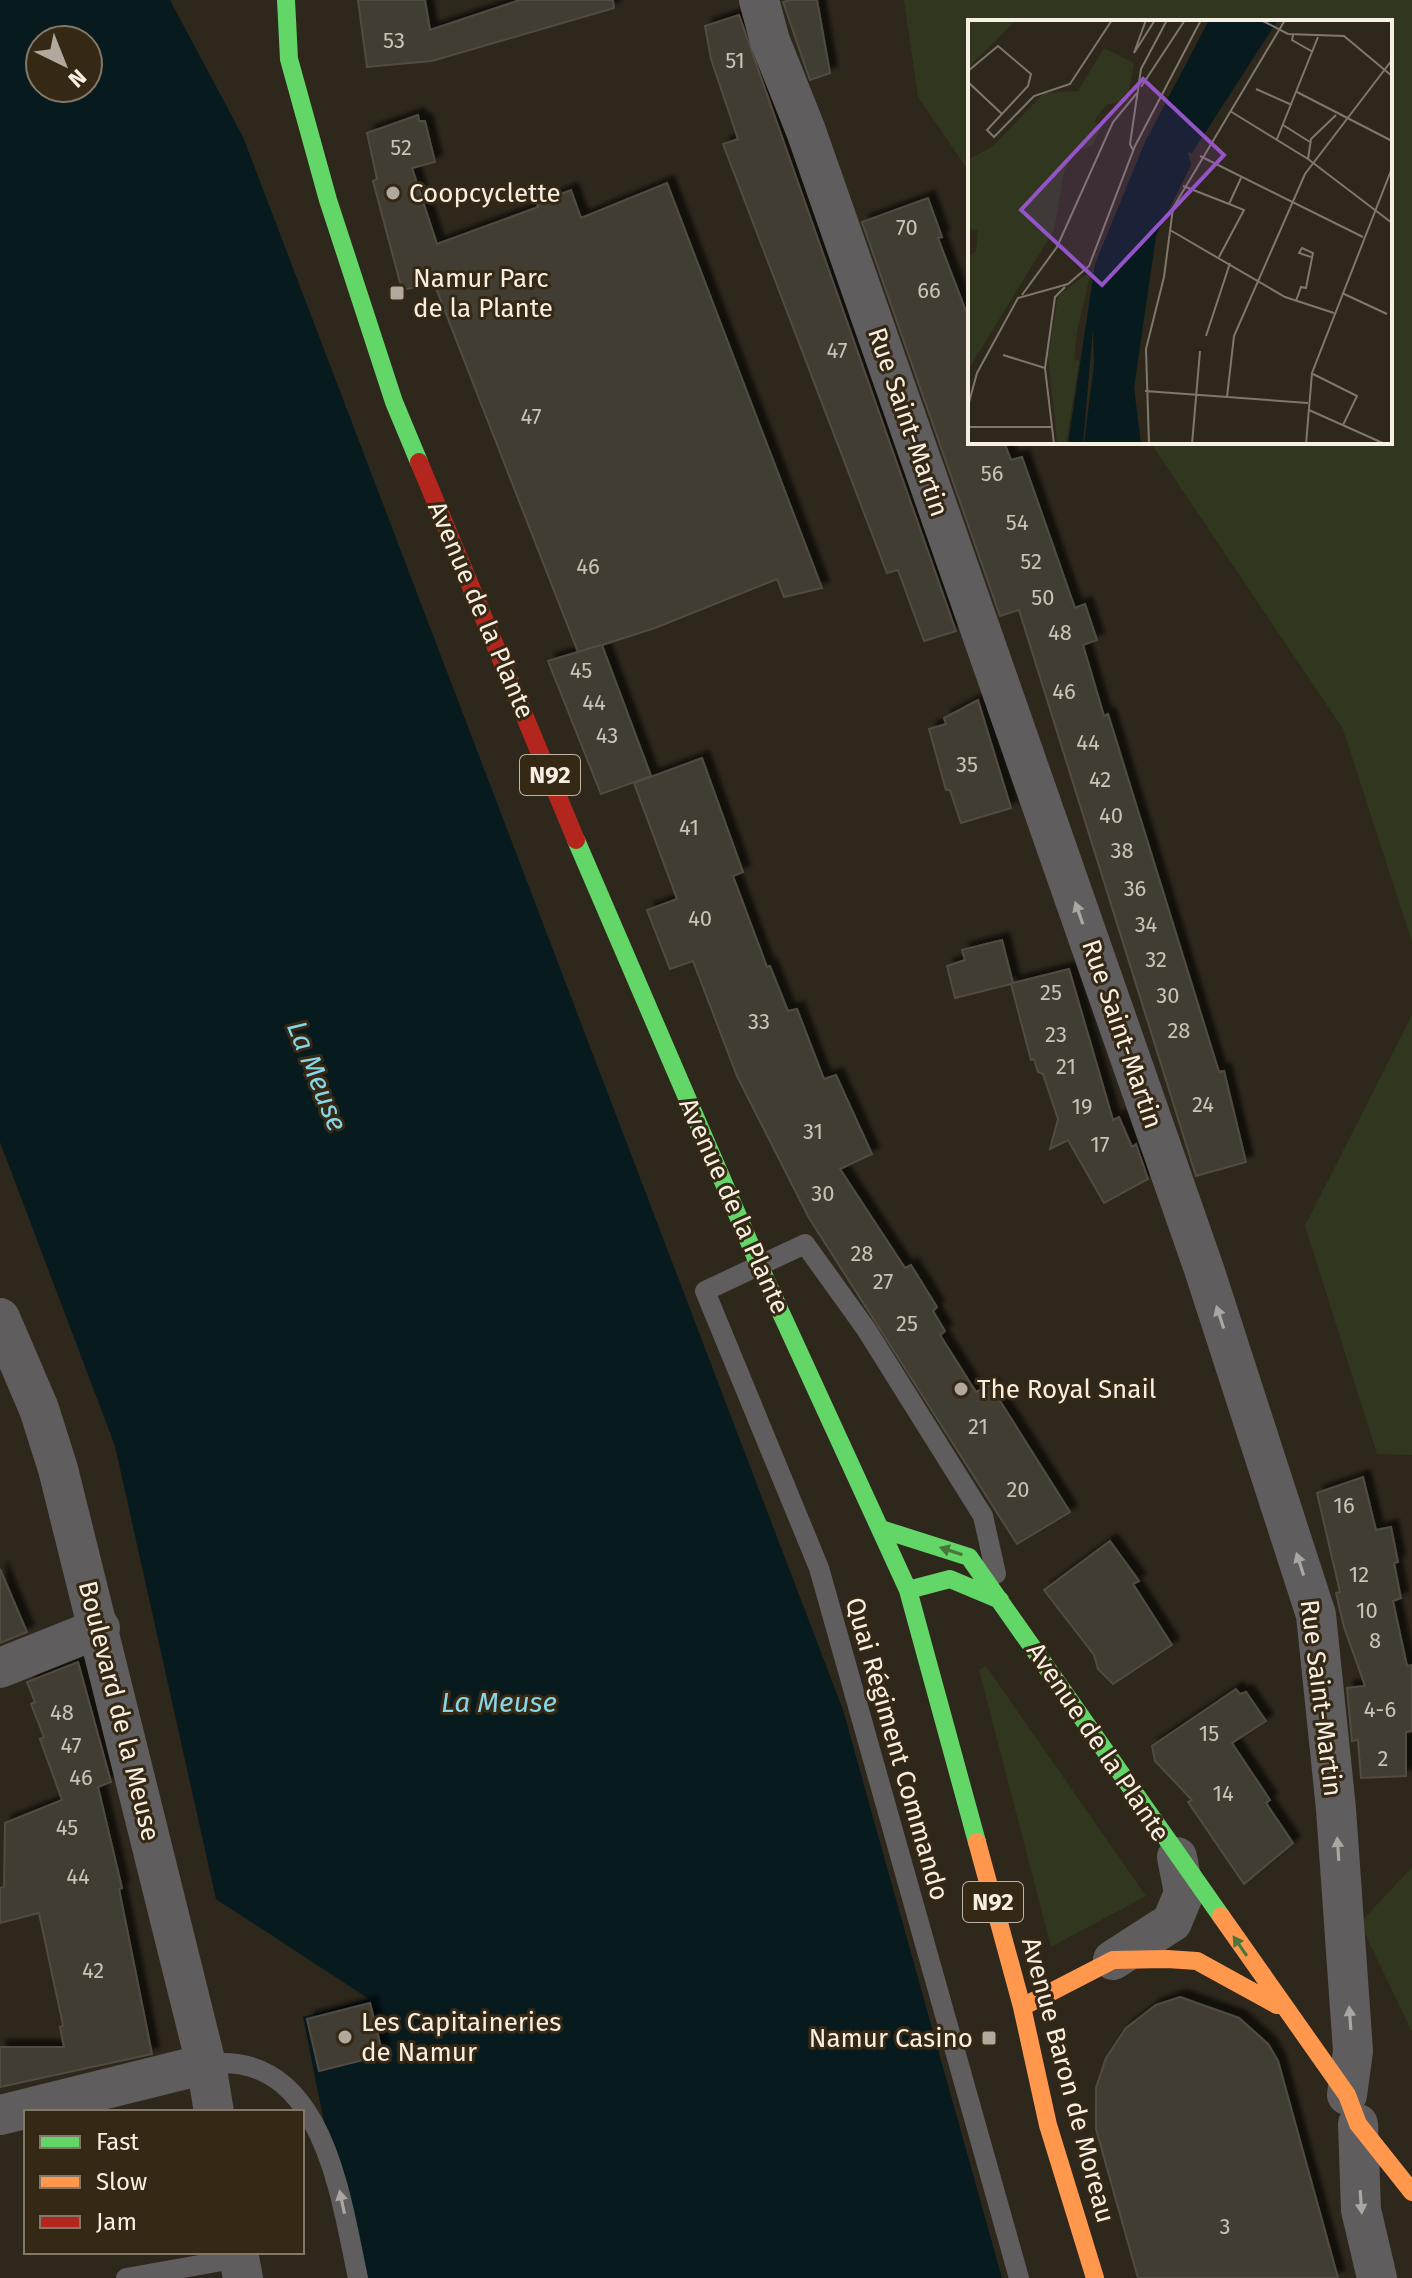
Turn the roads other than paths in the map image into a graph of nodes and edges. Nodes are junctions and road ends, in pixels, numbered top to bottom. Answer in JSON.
{"nodes":[{"id":1,"x":286,"y":0,"type":"edge"},
{"id":2,"x":759,"y":0,"type":"edge"},
{"id":3,"x":759,"y":1265,"type":"junction"},
{"id":4,"x":0,"y":1318,"type":"edge"},
{"id":5,"x":881,"y":1529,"type":"junction"},
{"id":6,"x":908,"y":1590,"type":"junction"},
{"id":7,"x":1002,"y":1601,"type":"junction"},
{"id":8,"x":100,"y":1628,"type":"junction"},
{"id":9,"x":0,"y":1668,"type":"edge"},
{"id":10,"x":1177,"y":1857,"type":"junction"},
{"id":11,"x":1113,"y":1960,"type":"junction"},
{"id":12,"x":1022,"y":2007,"type":"junction"},
{"id":13,"x":1285,"y":2010,"type":"junction"},
{"id":14,"x":206,"y":2064,"type":"junction"},
{"id":15,"x":214,"y":2110,"type":"edge"},
{"id":16,"x":1352,"y":2110,"type":"junction"},
{"id":17,"x":0,"y":2115,"type":"edge"},
{"id":18,"x":1412,"y":2192,"type":"edge"},
{"id":19,"x":240,"y":2263,"type":"edge"},
{"id":20,"x":126,"y":2278,"type":"edge"},
{"id":21,"x":358,"y":2278,"type":"edge"},
{"id":22,"x":1019,"y":2278,"type":"edge"},
{"id":23,"x":1095,"y":2278,"type":"edge"},
{"id":24,"x":1377,"y":2278,"type":"edge"}],
"edges":[{"from":1,"to":3,"type":"main road","name":"Avenue de la Plante","number":"N92"},
{"from":16,"to":2,"type":"street","name":"Rue Saint-Martin","one_way":true},
{"from":3,"to":5,"type":"main road","name":"Avenue de la Plante","number":"N92"},
{"from":3,"to":7,"type":"lane"},
{"from":3,"to":22,"type":"lane","name":"Quai Régiment Commando"},
{"from":4,"to":8,"type":"street","name":"Boulevard de la Meuse"},
{"from":5,"to":6,"type":"main road","name":"Avenue Baron de Moreau","number":"N92"},
{"from":7,"to":5,"type":"main road","name":"Avenue de la Plante","one_way":true},
{"from":6,"to":7,"type":"main road"},
{"from":6,"to":12,"type":"main road","name":"Avenue Baron de Moreau","number":"N92"},
{"from":7,"to":10,"type":"main road","name":"Avenue de la Plante"},
{"from":8,"to":9,"type":"street"},
{"from":8,"to":14,"type":"street","name":"Boulevard de la Meuse"},
{"from":10,"to":11,"type":"street"},
{"from":13,"to":10,"type":"main road","name":"Avenue de la Plante","one_way":true},
{"from":11,"to":12,"type":"main road"},
{"from":11,"to":13,"type":"main road"},
{"from":12,"to":23,"type":"main road","name":"Avenue Baron de Moreau","number":"N92"},
{"from":13,"to":16,"type":"main road","name":"Avenue de la Plante"},
{"from":14,"to":15,"type":"street","name":"Boulevard de la Meuse"},
{"from":14,"to":17,"type":"street"},
{"from":21,"to":14,"type":"lane","one_way":true},
{"from":16,"to":18,"type":"main road","name":"Avenue de la Plante"},
{"from":16,"to":24,"type":"street","one_way":true},
{"from":19,"to":20,"type":"lane"}]}
